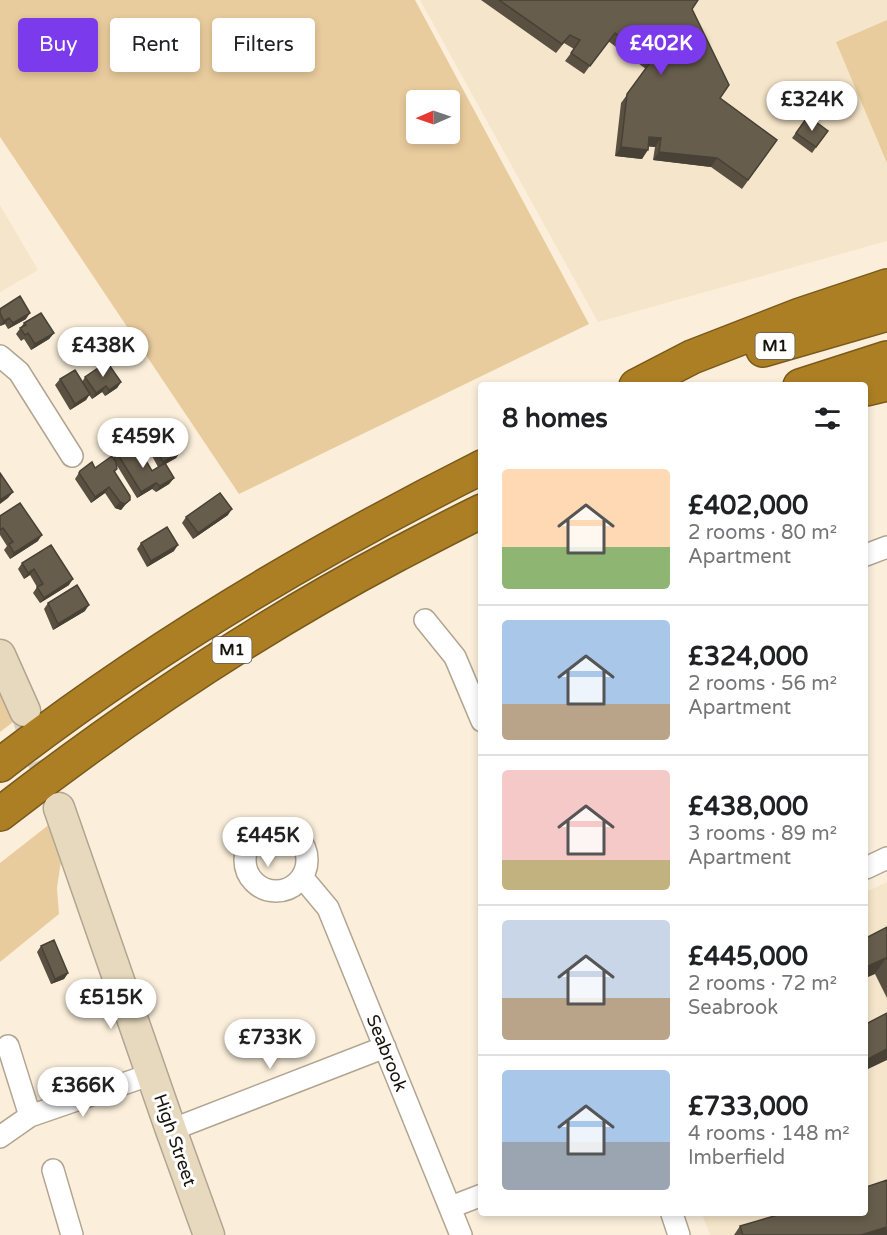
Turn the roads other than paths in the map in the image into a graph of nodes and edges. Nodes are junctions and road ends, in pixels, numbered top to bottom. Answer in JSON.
{"nodes":[{"id":1,"x":887,"y":286,"type":"edge"},
{"id":2,"x":887,"y":314,"type":"edge"},
{"id":3,"x":0,"y":356,"type":"edge"},
{"id":4,"x":887,"y":358,"type":"edge"},
{"id":5,"x":644,"y":382,"type":"edge"},
{"id":6,"x":676,"y":382,"type":"edge"},
{"id":7,"x":812,"y":382,"type":"edge"},
{"id":8,"x":887,"y":384,"type":"edge"},
{"id":9,"x":868,"y":389,"type":"edge"},
{"id":10,"x":72,"y":456,"type":"dead end"},
{"id":11,"x":478,"y":469,"type":"edge"},
{"id":12,"x":478,"y":513,"type":"edge"},
{"id":13,"x":887,"y":547,"type":"edge"},
{"id":14,"x":868,"y":554,"type":"edge"},
{"id":15,"x":425,"y":620,"type":"dead end"},
{"id":16,"x":0,"y":655,"type":"edge"},
{"id":17,"x":478,"y":709,"type":"edge"},
{"id":18,"x":25,"y":711,"type":"tunnel mouth"},
{"id":19,"x":0,"y":765,"type":"edge"},
{"id":20,"x":59,"y":807,"type":"tunnel mouth"},
{"id":21,"x":0,"y":814,"type":"edge"},
{"id":22,"x":887,"y":858,"type":"edge"},
{"id":23,"x":868,"y":867,"type":"edge"},
{"id":24,"x":302,"y":877,"type":"dead end"},
{"id":25,"x":8,"y":1046,"type":"dead end"},
{"id":26,"x":384,"y":1047,"type":"junction"},
{"id":27,"x":152,"y":1074,"type":"junction"},
{"id":28,"x":30,"y":1116,"type":"junction"},
{"id":29,"x":171,"y":1130,"type":"junction"},
{"id":30,"x":0,"y":1137,"type":"edge"},
{"id":31,"x":52,"y":1170,"type":"dead end"},
{"id":32,"x":478,"y":1197,"type":"edge"},
{"id":33,"x":451,"y":1207,"type":"junction"},
{"id":34,"x":673,"y":1216,"type":"edge"},
{"id":35,"x":72,"y":1235,"type":"edge"},
{"id":36,"x":209,"y":1235,"type":"edge"},
{"id":37,"x":461,"y":1235,"type":"edge"},
{"id":38,"x":679,"y":1235,"type":"edge"}],
"edges":[{"from":1,"to":5,"type":"highway"},
{"from":2,"to":6,"type":"highway","number":"M1"},
{"from":3,"to":10,"type":"street"},
{"from":4,"to":7,"type":"highway","number":"M1"},
{"from":8,"to":9,"type":"highway"},
{"from":11,"to":19,"type":"highway","number":"M1"},
{"from":12,"to":21,"type":"highway","number":"M1"},
{"from":13,"to":14,"type":"street"},
{"from":15,"to":17,"type":"street"},
{"from":16,"to":18,"type":"street"},
{"from":20,"to":27,"type":"street","name":"High Street"},
{"from":22,"to":23,"type":"street"},
{"from":24,"to":26,"type":"street","name":"Seabrook"},
{"from":25,"to":28,"type":"street"},
{"from":26,"to":29,"type":"street"},
{"from":26,"to":33,"type":"street","name":"Seabrook"},
{"from":27,"to":28,"type":"street"},
{"from":27,"to":29,"type":"street","name":"High Street"},
{"from":28,"to":30,"type":"street"},
{"from":29,"to":36,"type":"street","name":"High Street"},
{"from":31,"to":35,"type":"street"},
{"from":32,"to":33,"type":"street"},
{"from":33,"to":37,"type":"street","name":"Seabrook"},
{"from":34,"to":38,"type":"street"}]}
